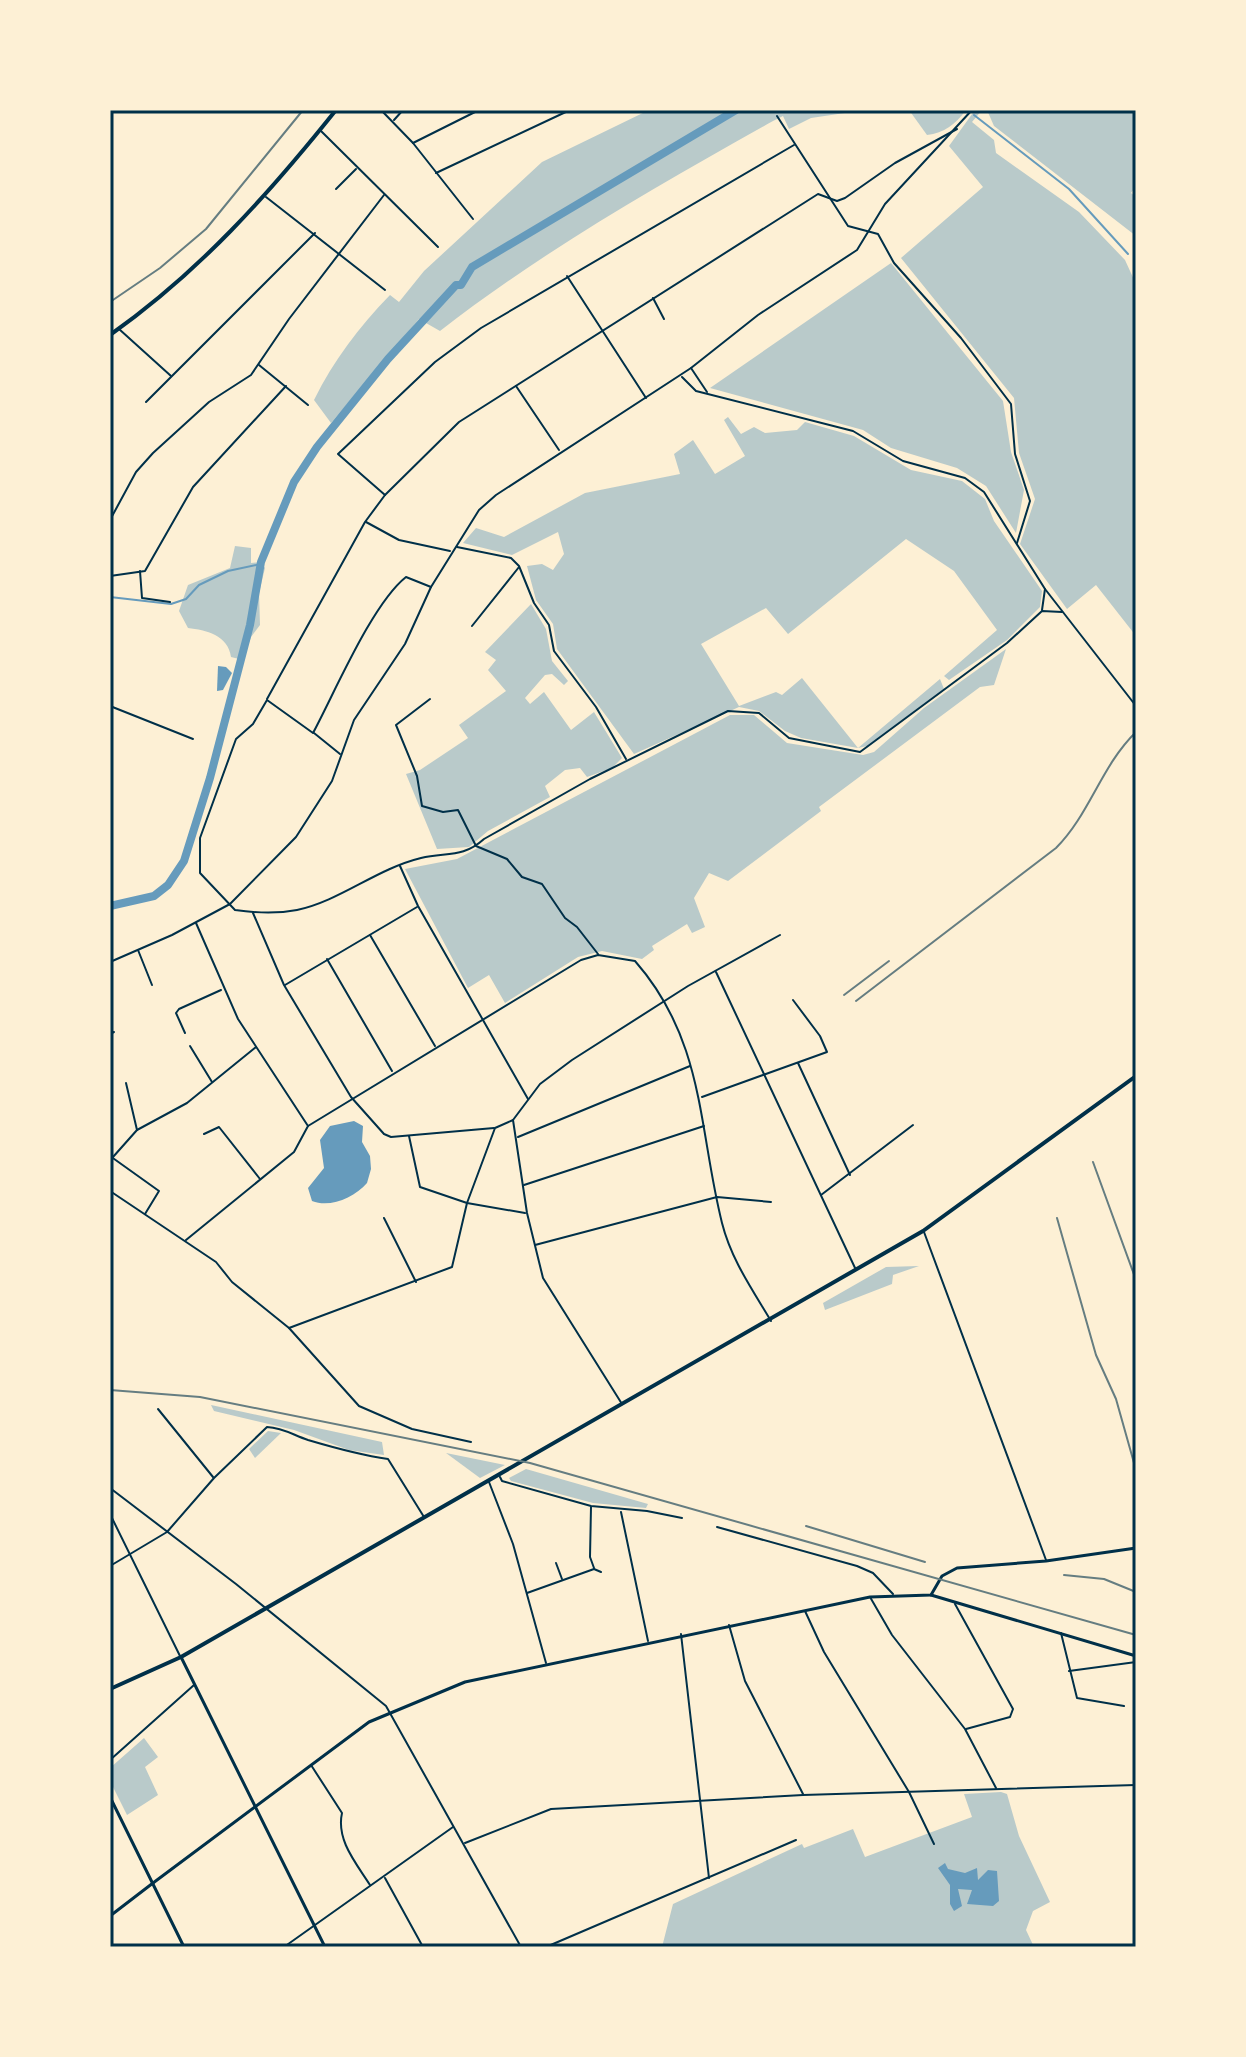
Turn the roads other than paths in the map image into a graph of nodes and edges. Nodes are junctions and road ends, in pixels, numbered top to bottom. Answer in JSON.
{"nodes":[{"id":1,"x":336,"y":110,"type":"edge"},
{"id":2,"x":381,"y":110,"type":"edge"},
{"id":3,"x":403,"y":110,"type":"edge"},
{"id":4,"x":479,"y":110,"type":"edge"},
{"id":5,"x":570,"y":110,"type":"edge"},
{"id":6,"x":972,"y":110,"type":"edge"},
{"id":7,"x":777,"y":116,"type":"dead end"},
{"id":8,"x":394,"y":121,"type":"junction"},
{"id":9,"x":959,"y":128,"type":"junction"},
{"id":10,"x":320,"y":130,"type":"junction"},
{"id":11,"x":413,"y":143,"type":"junction"},
{"id":12,"x":794,"y":145,"type":"junction"},
{"id":13,"x":357,"y":169,"type":"junction"},
{"id":14,"x":436,"y":173,"type":"junction"},
{"id":15,"x":336,"y":189,"type":"dead end"},
{"id":16,"x":384,"y":195,"type":"junction"},
{"id":17,"x":265,"y":196,"type":"junction"},
{"id":18,"x":828,"y":197,"type":"junction"},
{"id":19,"x":473,"y":219,"type":"dead end"},
{"id":20,"x":868,"y":229,"type":"junction"},
{"id":21,"x":315,"y":233,"type":"junction"},
{"id":22,"x":438,"y":247,"type":"dead end"},
{"id":23,"x":340,"y":255,"type":"junction"},
{"id":24,"x":567,"y":275,"type":"junction"},
{"id":25,"x":385,"y":290,"type":"dead end"},
{"id":26,"x":652,"y":297,"type":"junction"},
{"id":27,"x":664,"y":319,"type":"dead end"},
{"id":28,"x":118,"y":329,"type":"junction"},
{"id":29,"x":603,"y":331,"type":"junction"},
{"id":30,"x":110,"y":335,"type":"edge"},
{"id":31,"x":258,"y":364,"type":"junction"},
{"id":32,"x":691,"y":368,"type":"junction"},
{"id":33,"x":681,"y":375,"type":"junction"},
{"id":34,"x":171,"y":377,"type":"junction"},
{"id":35,"x":515,"y":385,"type":"junction"},
{"id":36,"x":286,"y":386,"type":"junction"},
{"id":37,"x":708,"y":393,"type":"junction"},
{"id":38,"x":646,"y":398,"type":"junction"},
{"id":39,"x":146,"y":402,"type":"dead end"},
{"id":40,"x":308,"y":405,"type":"dead end"},
{"id":41,"x":560,"y":452,"type":"junction"},
{"id":42,"x":385,"y":495,"type":"junction"},
{"id":43,"x":110,"y":520,"type":"edge"},
{"id":44,"x":365,"y":522,"type":"junction"},
{"id":45,"x":1016,"y":545,"type":"junction"},
{"id":46,"x":455,"y":546,"type":"junction"},
{"id":47,"x":452,"y":551,"type":"junction"},
{"id":48,"x":519,"y":566,"type":"junction"},
{"id":49,"x":140,"y":571,"type":"junction"},
{"id":50,"x":110,"y":576,"type":"edge"},
{"id":51,"x":431,"y":587,"type":"junction"},
{"id":52,"x":1045,"y":589,"type":"junction"},
{"id":53,"x":170,"y":602,"type":"dead end"},
{"id":54,"x":1042,"y":611,"type":"junction"},
{"id":55,"x":1062,"y":612,"type":"junction"},
{"id":56,"x":472,"y":626,"type":"dead end"},
{"id":57,"x":430,"y":699,"type":"dead end"},
{"id":58,"x":267,"y":700,"type":"junction"},
{"id":59,"x":110,"y":706,"type":"edge"},
{"id":60,"x":1136,"y":706,"type":"edge"},
{"id":61,"x":313,"y":733,"type":"junction"},
{"id":62,"x":193,"y":739,"type":"dead end"},
{"id":63,"x":342,"y":756,"type":"junction"},
{"id":64,"x":626,"y":760,"type":"junction"},
{"id":65,"x":476,"y":846,"type":"junction"},
{"id":66,"x":399,"y":866,"type":"junction"},
{"id":67,"x":230,"y":904,"type":"junction"},
{"id":68,"x":418,"y":906,"type":"junction"},
{"id":69,"x":253,"y":913,"type":"junction"},
{"id":70,"x":196,"y":923,"type":"junction"},
{"id":71,"x":370,"y":935,"type":"junction"},
{"id":72,"x":780,"y":935,"type":"dead end"},
{"id":73,"x":138,"y":950,"type":"junction"},
{"id":74,"x":598,"y":955,"type":"junction"},
{"id":75,"x":327,"y":959,"type":"junction"},
{"id":76,"x":110,"y":962,"type":"edge"},
{"id":77,"x":715,"y":971,"type":"junction"},
{"id":78,"x":152,"y":985,"type":"dead end"},
{"id":79,"x":284,"y":985,"type":"junction"},
{"id":80,"x":223,"y":990,"type":"junction"},
{"id":81,"x":793,"y":1000,"type":"dead end"},
{"id":82,"x":665,"y":1001,"type":"junction"},
{"id":83,"x":482,"y":1021,"type":"junction"},
{"id":84,"x":185,"y":1033,"type":"dead end"},
{"id":85,"x":190,"y":1046,"type":"dead end"},
{"id":86,"x":256,"y":1047,"type":"junction"},
{"id":87,"x":436,"y":1047,"type":"junction"},
{"id":88,"x":798,"y":1063,"type":"junction"},
{"id":89,"x":691,"y":1066,"type":"junction"},
{"id":90,"x":392,"y":1072,"type":"junction"},
{"id":91,"x":764,"y":1076,"type":"junction"},
{"id":92,"x":1136,"y":1076,"type":"edge"},
{"id":93,"x":126,"y":1083,"type":"dead end"},
{"id":94,"x":213,"y":1083,"type":"junction"},
{"id":95,"x":351,"y":1097,"type":"junction"},
{"id":96,"x":701,"y":1098,"type":"junction"},
{"id":97,"x":528,"y":1100,"type":"junction"},
{"id":98,"x":513,"y":1120,"type":"junction"},
{"id":99,"x":913,"y":1125,"type":"dead end"},
{"id":100,"x":308,"y":1126,"type":"junction"},
{"id":101,"x":705,"y":1126,"type":"junction"},
{"id":102,"x":495,"y":1128,"type":"junction"},
{"id":103,"x":137,"y":1130,"type":"junction"},
{"id":104,"x":204,"y":1134,"type":"dead end"},
{"id":105,"x":409,"y":1135,"type":"junction"},
{"id":106,"x":517,"y":1137,"type":"junction"},
{"id":107,"x":111,"y":1157,"type":"edge"},
{"id":108,"x":850,"y":1175,"type":"junction"},
{"id":109,"x":260,"y":1179,"type":"junction"},
{"id":110,"x":523,"y":1185,"type":"junction"},
{"id":111,"x":110,"y":1191,"type":"edge"},
{"id":112,"x":820,"y":1196,"type":"junction"},
{"id":113,"x":717,"y":1197,"type":"junction"},
{"id":114,"x":771,"y":1202,"type":"dead end"},
{"id":115,"x":467,"y":1203,"type":"junction"},
{"id":116,"x":527,"y":1213,"type":"junction"},
{"id":117,"x":145,"y":1215,"type":"junction"},
{"id":118,"x":384,"y":1218,"type":"dead end"},
{"id":119,"x":923,"y":1231,"type":"junction"},
{"id":120,"x":186,"y":1241,"type":"junction"},
{"id":121,"x":534,"y":1246,"type":"junction"},
{"id":122,"x":856,"y":1271,"type":"junction"},
{"id":123,"x":417,"y":1283,"type":"junction"},
{"id":124,"x":771,"y":1321,"type":"junction"},
{"id":125,"x":289,"y":1328,"type":"junction"},
{"id":126,"x":623,"y":1405,"type":"junction"},
{"id":127,"x":158,"y":1409,"type":"dead end"},
{"id":128,"x":471,"y":1442,"type":"dead end"},
{"id":129,"x":499,"y":1476,"type":"junction"},
{"id":130,"x":214,"y":1478,"type":"junction"},
{"id":131,"x":489,"y":1482,"type":"junction"},
{"id":132,"x":110,"y":1488,"type":"edge"},
{"id":133,"x":591,"y":1506,"type":"junction"},
{"id":134,"x":621,"y":1511,"type":"junction"},
{"id":135,"x":110,"y":1514,"type":"edge"},
{"id":136,"x":425,"y":1518,"type":"junction"},
{"id":137,"x":682,"y":1518,"type":"dead end"},
{"id":138,"x":717,"y":1527,"type":"dead end"},
{"id":139,"x":167,"y":1532,"type":"junction"},
{"id":140,"x":1136,"y":1548,"type":"edge"},
{"id":141,"x":131,"y":1554,"type":"junction"},
{"id":142,"x":1046,"y":1561,"type":"junction"},
{"id":143,"x":556,"y":1563,"type":"dead end"},
{"id":144,"x":110,"y":1566,"type":"edge"},
{"id":145,"x":594,"y":1569,"type":"junction"},
{"id":146,"x":601,"y":1572,"type":"dead end"},
{"id":147,"x":563,"y":1581,"type":"junction"},
{"id":148,"x":526,"y":1594,"type":"junction"},
{"id":149,"x":893,"y":1594,"type":"junction"},
{"id":150,"x":931,"y":1595,"type":"junction"},
{"id":151,"x":870,"y":1597,"type":"junction"},
{"id":152,"x":953,"y":1600,"type":"junction"},
{"id":153,"x":264,"y":1608,"type":"junction"},
{"id":154,"x":805,"y":1610,"type":"junction"},
{"id":155,"x":729,"y":1625,"type":"junction"},
{"id":156,"x":1060,"y":1632,"type":"junction"},
{"id":157,"x":681,"y":1634,"type":"junction"},
{"id":158,"x":648,"y":1641,"type":"junction"},
{"id":159,"x":1136,"y":1656,"type":"edge"},
{"id":160,"x":181,"y":1657,"type":"junction"},
{"id":161,"x":1136,"y":1662,"type":"edge"},
{"id":162,"x":546,"y":1664,"type":"junction"},
{"id":163,"x":1068,"y":1671,"type":"junction"},
{"id":164,"x":194,"y":1684,"type":"junction"},
{"id":165,"x":110,"y":1689,"type":"edge"},
{"id":166,"x":1124,"y":1706,"type":"dead end"},
{"id":167,"x":389,"y":1711,"type":"junction"},
{"id":168,"x":965,"y":1729,"type":"junction"},
{"id":169,"x":110,"y":1760,"type":"edge"},
{"id":170,"x":311,"y":1765,"type":"junction"},
{"id":171,"x":1136,"y":1785,"type":"edge"},
{"id":172,"x":996,"y":1789,"type":"junction"},
{"id":173,"x":909,"y":1792,"type":"junction"},
{"id":174,"x":803,"y":1795,"type":"junction"},
{"id":175,"x":110,"y":1797,"type":"edge"},
{"id":176,"x":700,"y":1799,"type":"junction"},
{"id":177,"x":257,"y":1805,"type":"junction"},
{"id":178,"x":455,"y":1826,"type":"junction"},
{"id":179,"x":796,"y":1840,"type":"dead end"},
{"id":180,"x":465,"y":1843,"type":"junction"},
{"id":181,"x":934,"y":1844,"type":"dead end"},
{"id":182,"x":384,"y":1876,"type":"junction"},
{"id":183,"x":709,"y":1879,"type":"junction"},
{"id":184,"x":153,"y":1883,"type":"junction"},
{"id":185,"x":371,"y":1886,"type":"junction"},
{"id":186,"x":110,"y":1916,"type":"edge"},
{"id":187,"x":315,"y":1926,"type":"junction"},
{"id":188,"x":184,"y":1947,"type":"edge"},
{"id":189,"x":284,"y":1947,"type":"edge"},
{"id":190,"x":325,"y":1947,"type":"edge"},
{"id":191,"x":423,"y":1947,"type":"edge"},
{"id":192,"x":521,"y":1947,"type":"edge"},
{"id":193,"x":546,"y":1947,"type":"edge"}],
"edges":[{"from":1,"to":10,"type":"main road"},
{"from":2,"to":8,"type":"street"},
{"from":3,"to":8,"type":"street"},
{"from":4,"to":11,"type":"street"},
{"from":5,"to":14,"type":"street"},
{"from":6,"to":9,"type":"street"},
{"from":7,"to":12,"type":"street"},
{"from":8,"to":11,"type":"street"},
{"from":9,"to":18,"type":"street"},
{"from":9,"to":20,"type":"street"},
{"from":10,"to":13,"type":"street"},
{"from":10,"to":17,"type":"main road"},
{"from":11,"to":14,"type":"street"},
{"from":12,"to":18,"type":"street"},
{"from":12,"to":24,"type":"street"},
{"from":13,"to":15,"type":"street"},
{"from":13,"to":16,"type":"street"},
{"from":14,"to":19,"type":"street"},
{"from":16,"to":22,"type":"street"},
{"from":16,"to":23,"type":"street"},
{"from":17,"to":21,"type":"street"},
{"from":17,"to":28,"type":"main road"},
{"from":18,"to":20,"type":"street"},
{"from":18,"to":26,"type":"street"},
{"from":20,"to":32,"type":"street"},
{"from":20,"to":45,"type":"street"},
{"from":21,"to":23,"type":"street"},
{"from":21,"to":34,"type":"street"},
{"from":23,"to":25,"type":"street"},
{"from":23,"to":31,"type":"street"},
{"from":24,"to":29,"type":"street"},
{"from":24,"to":42,"type":"street"},
{"from":26,"to":27,"type":"street"},
{"from":26,"to":29,"type":"street"},
{"from":28,"to":30,"type":"main road"},
{"from":28,"to":34,"type":"street"},
{"from":29,"to":35,"type":"street"},
{"from":29,"to":38,"type":"street"},
{"from":31,"to":36,"type":"street"},
{"from":31,"to":43,"type":"street"},
{"from":32,"to":33,"type":"street"},
{"from":32,"to":37,"type":"street"},
{"from":33,"to":37,"type":"street"},
{"from":33,"to":38,"type":"street"},
{"from":34,"to":39,"type":"street"},
{"from":35,"to":41,"type":"street"},
{"from":35,"to":42,"type":"street"},
{"from":36,"to":40,"type":"street"},
{"from":36,"to":49,"type":"street"},
{"from":37,"to":45,"type":"street"},
{"from":38,"to":41,"type":"street"},
{"from":41,"to":46,"type":"street"},
{"from":42,"to":44,"type":"street"},
{"from":44,"to":47,"type":"street"},
{"from":44,"to":58,"type":"street"},
{"from":45,"to":52,"type":"street"},
{"from":46,"to":47,"type":"street"},
{"from":46,"to":48,"type":"street"},
{"from":47,"to":51,"type":"street"},
{"from":48,"to":56,"type":"street"},
{"from":48,"to":64,"type":"street"},
{"from":49,"to":50,"type":"street"},
{"from":49,"to":53,"type":"street"},
{"from":51,"to":61,"type":"street"},
{"from":51,"to":63,"type":"street"},
{"from":52,"to":54,"type":"street"},
{"from":52,"to":55,"type":"street"},
{"from":54,"to":55,"type":"street"},
{"from":54,"to":64,"type":"street"},
{"from":55,"to":60,"type":"street"},
{"from":57,"to":65,"type":"street"},
{"from":58,"to":61,"type":"street"},
{"from":58,"to":67,"type":"street"},
{"from":59,"to":62,"type":"street"},
{"from":61,"to":63,"type":"street"},
{"from":63,"to":67,"type":"street"},
{"from":64,"to":65,"type":"street"},
{"from":65,"to":66,"type":"street"},
{"from":65,"to":74,"type":"street"},
{"from":66,"to":68,"type":"street"},
{"from":66,"to":69,"type":"street"},
{"from":67,"to":69,"type":"street"},
{"from":67,"to":70,"type":"street"},
{"from":68,"to":71,"type":"street"},
{"from":68,"to":83,"type":"street"},
{"from":69,"to":79,"type":"street"},
{"from":70,"to":73,"type":"street"},
{"from":70,"to":80,"type":"street"},
{"from":71,"to":75,"type":"street"},
{"from":71,"to":87,"type":"street"},
{"from":72,"to":77,"type":"street"},
{"from":73,"to":76,"type":"street"},
{"from":73,"to":78,"type":"street"},
{"from":74,"to":82,"type":"street"},
{"from":74,"to":83,"type":"street"},
{"from":75,"to":79,"type":"street"},
{"from":75,"to":90,"type":"street"},
{"from":77,"to":82,"type":"street"},
{"from":77,"to":91,"type":"street"},
{"from":79,"to":95,"type":"street"},
{"from":80,"to":84,"type":"street"},
{"from":80,"to":86,"type":"street"},
{"from":81,"to":88,"type":"street"},
{"from":82,"to":89,"type":"street"},
{"from":82,"to":97,"type":"street"},
{"from":83,"to":87,"type":"street"},
{"from":83,"to":97,"type":"street"},
{"from":85,"to":94,"type":"street"},
{"from":86,"to":94,"type":"street"},
{"from":86,"to":100,"type":"street"},
{"from":87,"to":90,"type":"street"},
{"from":88,"to":91,"type":"street"},
{"from":88,"to":108,"type":"street"},
{"from":89,"to":96,"type":"street"},
{"from":89,"to":106,"type":"street"},
{"from":90,"to":95,"type":"street"},
{"from":91,"to":96,"type":"street"},
{"from":91,"to":112,"type":"street"},
{"from":92,"to":119,"type":"main road"},
{"from":93,"to":103,"type":"street"},
{"from":94,"to":103,"type":"street"},
{"from":95,"to":100,"type":"street"},
{"from":95,"to":105,"type":"street"},
{"from":96,"to":101,"type":"street"},
{"from":97,"to":98,"type":"street"},
{"from":98,"to":102,"type":"street"},
{"from":98,"to":106,"type":"street"},
{"from":99,"to":108,"type":"street"},
{"from":100,"to":109,"type":"street"},
{"from":101,"to":110,"type":"street"},
{"from":101,"to":113,"type":"street"},
{"from":102,"to":105,"type":"street"},
{"from":102,"to":115,"type":"street"},
{"from":103,"to":107,"type":"street"},
{"from":104,"to":109,"type":"street"},
{"from":105,"to":115,"type":"street"},
{"from":106,"to":110,"type":"street"},
{"from":107,"to":117,"type":"street"},
{"from":108,"to":112,"type":"street"},
{"from":109,"to":120,"type":"street"},
{"from":110,"to":116,"type":"street"},
{"from":111,"to":117,"type":"street"},
{"from":112,"to":122,"type":"street"},
{"from":113,"to":114,"type":"street"},
{"from":113,"to":121,"type":"street"},
{"from":113,"to":124,"type":"street"},
{"from":115,"to":116,"type":"street"},
{"from":115,"to":123,"type":"street"},
{"from":116,"to":121,"type":"street"},
{"from":117,"to":120,"type":"street"},
{"from":118,"to":123,"type":"street"},
{"from":119,"to":122,"type":"main road"},
{"from":119,"to":142,"type":"street"},
{"from":120,"to":125,"type":"street"},
{"from":121,"to":126,"type":"street"},
{"from":122,"to":124,"type":"main road"},
{"from":123,"to":125,"type":"street"},
{"from":124,"to":126,"type":"main road"},
{"from":125,"to":128,"type":"street"},
{"from":126,"to":129,"type":"main road"},
{"from":127,"to":130,"type":"street"},
{"from":129,"to":131,"type":"main road"},
{"from":129,"to":133,"type":"street"},
{"from":130,"to":136,"type":"street"},
{"from":130,"to":139,"type":"street"},
{"from":131,"to":136,"type":"main road"},
{"from":131,"to":148,"type":"street"},
{"from":132,"to":139,"type":"street"},
{"from":133,"to":134,"type":"street"},
{"from":133,"to":145,"type":"street"},
{"from":134,"to":137,"type":"street"},
{"from":134,"to":158,"type":"street"},
{"from":135,"to":141,"type":"street"},
{"from":136,"to":153,"type":"main road"},
{"from":138,"to":149,"type":"street"},
{"from":139,"to":141,"type":"street"},
{"from":139,"to":153,"type":"street"},
{"from":140,"to":142,"type":"main road"},
{"from":141,"to":144,"type":"street"},
{"from":141,"to":160,"type":"street"},
{"from":142,"to":150,"type":"main road"},
{"from":143,"to":147,"type":"street"},
{"from":145,"to":146,"type":"street"},
{"from":145,"to":147,"type":"street"},
{"from":147,"to":148,"type":"street"},
{"from":148,"to":162,"type":"street"},
{"from":149,"to":150,"type":"main road"},
{"from":149,"to":151,"type":"main road"},
{"from":150,"to":152,"type":"main road"},
{"from":151,"to":154,"type":"main road"},
{"from":151,"to":168,"type":"street"},
{"from":152,"to":156,"type":"main road"},
{"from":152,"to":168,"type":"street"},
{"from":153,"to":160,"type":"main road"},
{"from":153,"to":167,"type":"street"},
{"from":154,"to":155,"type":"main road"},
{"from":154,"to":173,"type":"street"},
{"from":155,"to":157,"type":"main road"},
{"from":155,"to":174,"type":"street"},
{"from":156,"to":159,"type":"main road"},
{"from":156,"to":163,"type":"street"},
{"from":157,"to":158,"type":"main road"},
{"from":157,"to":176,"type":"street"},
{"from":158,"to":162,"type":"main road"},
{"from":160,"to":164,"type":"main road"},
{"from":160,"to":165,"type":"main road"},
{"from":161,"to":163,"type":"street"},
{"from":162,"to":167,"type":"main road"},
{"from":163,"to":166,"type":"street"},
{"from":164,"to":169,"type":"street"},
{"from":164,"to":177,"type":"main road"},
{"from":167,"to":170,"type":"main road"},
{"from":167,"to":178,"type":"street"},
{"from":168,"to":172,"type":"street"},
{"from":170,"to":177,"type":"main road"},
{"from":170,"to":185,"type":"street"},
{"from":171,"to":172,"type":"street"},
{"from":172,"to":173,"type":"street"},
{"from":173,"to":174,"type":"street"},
{"from":173,"to":181,"type":"street"},
{"from":174,"to":176,"type":"street"},
{"from":175,"to":184,"type":"main road"},
{"from":176,"to":180,"type":"street"},
{"from":176,"to":183,"type":"street"},
{"from":177,"to":184,"type":"main road"},
{"from":177,"to":187,"type":"main road"},
{"from":178,"to":180,"type":"street"},
{"from":178,"to":182,"type":"street"},
{"from":179,"to":183,"type":"street"},
{"from":180,"to":192,"type":"street"},
{"from":182,"to":185,"type":"street"},
{"from":182,"to":191,"type":"street"},
{"from":183,"to":193,"type":"street"},
{"from":184,"to":186,"type":"main road"},
{"from":184,"to":188,"type":"main road"},
{"from":185,"to":187,"type":"street"},
{"from":187,"to":189,"type":"street"},
{"from":187,"to":190,"type":"main road"}]}
